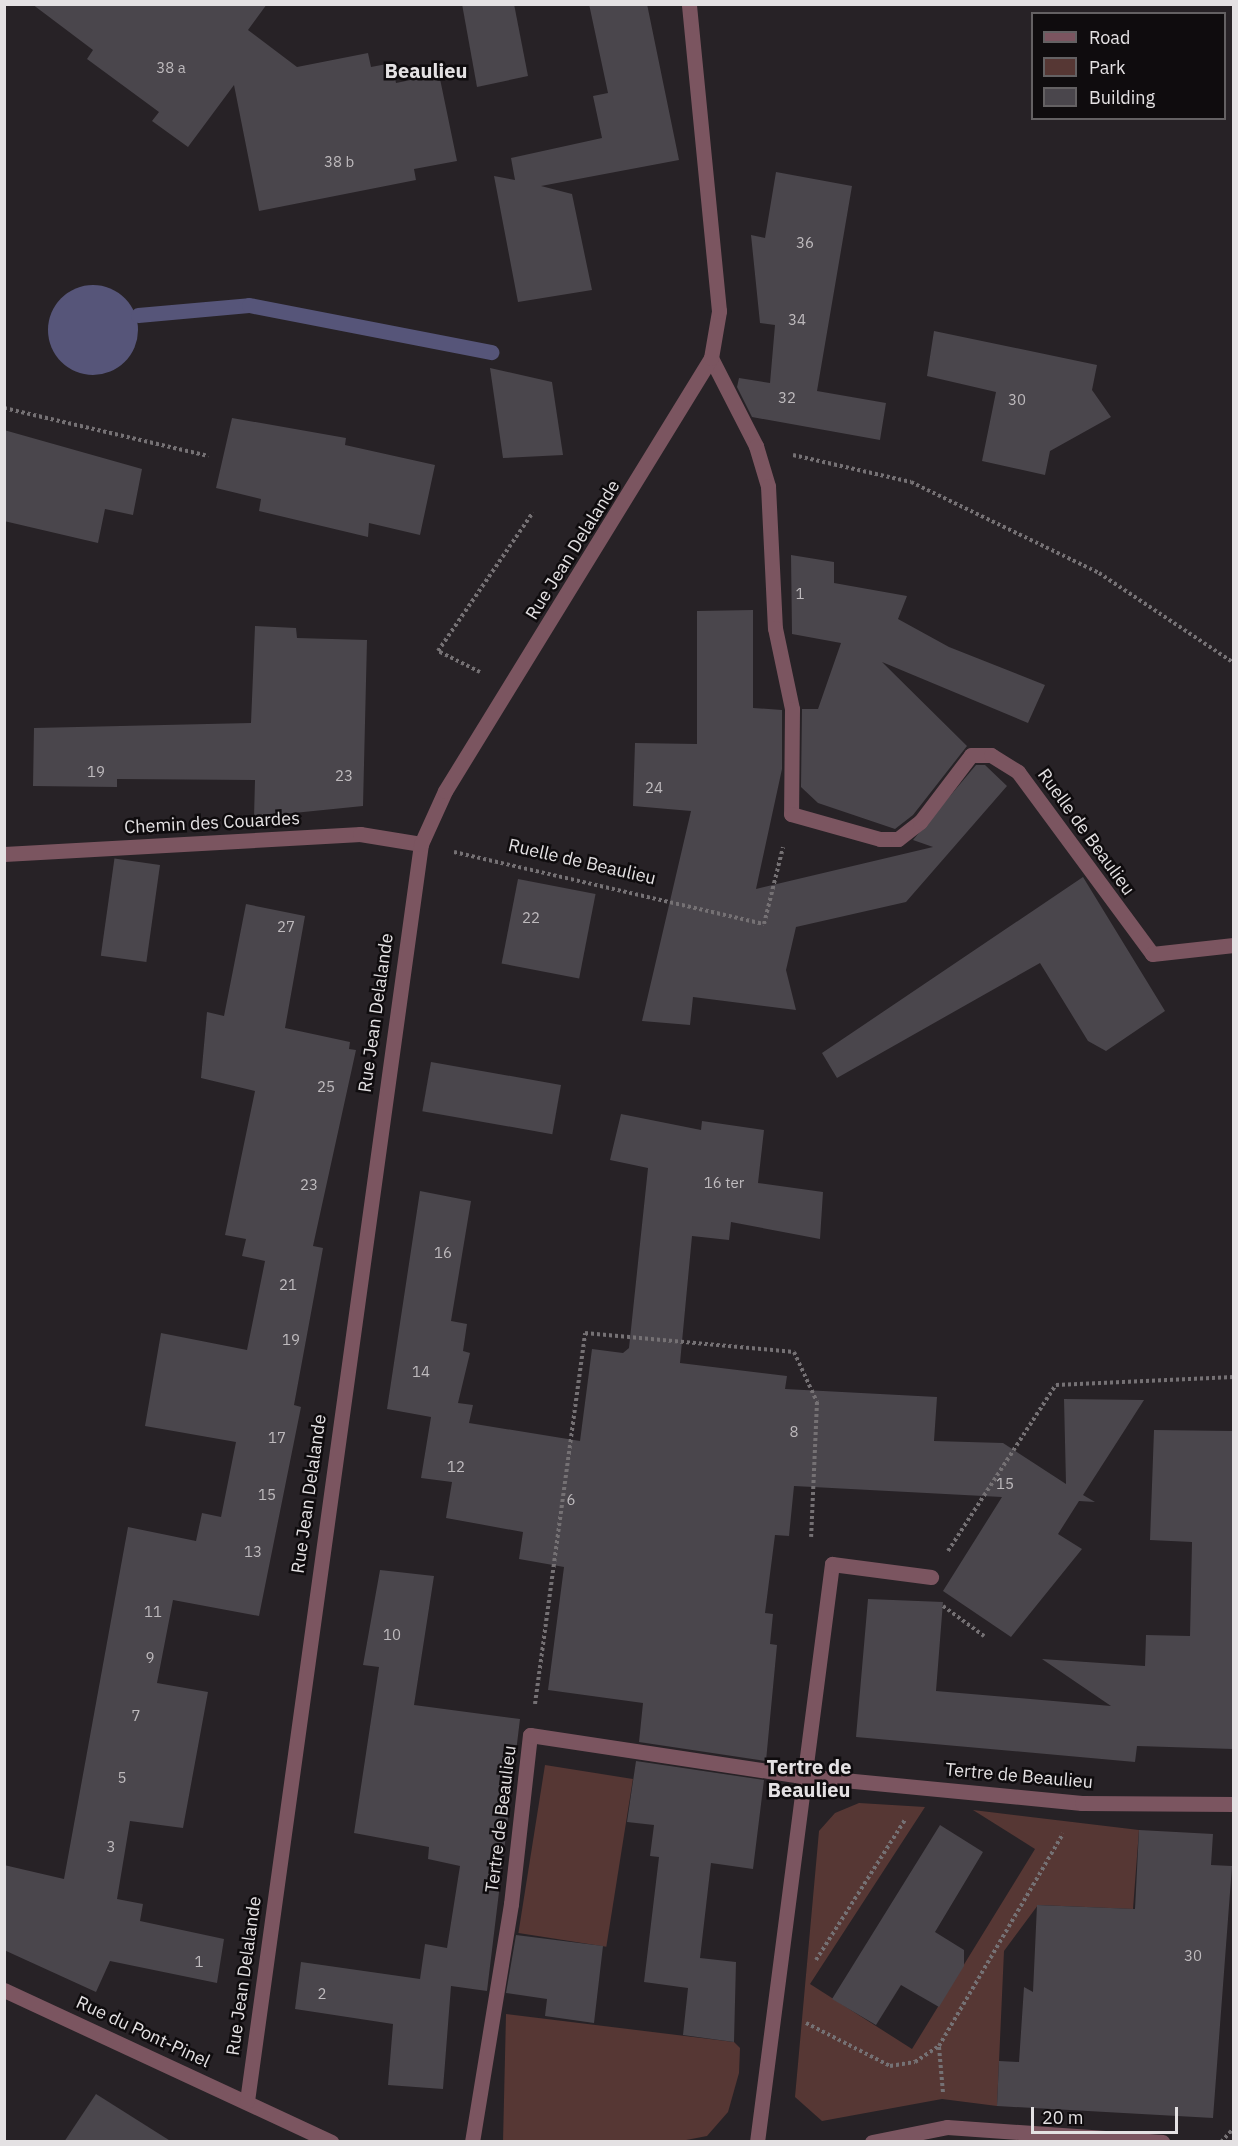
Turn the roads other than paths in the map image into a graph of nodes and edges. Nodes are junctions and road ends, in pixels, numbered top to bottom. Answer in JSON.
{"nodes":[{"id":1,"x":689,"y":4,"type":"edge"},
{"id":2,"x":711,"y":358,"type":"junction"},
{"id":3,"x":421,"y":844,"type":"junction"},
{"id":4,"x":4,"y":854,"type":"edge"},
{"id":5,"x":1233,"y":945,"type":"edge"},
{"id":6,"x":930,"y":1577,"type":"road end"},
{"id":7,"x":802,"y":1776,"type":"junction"},
{"id":8,"x":1233,"y":1804,"type":"edge"},
{"id":9,"x":4,"y":1990,"type":"edge"},
{"id":10,"x":247,"y":2101,"type":"junction"},
{"id":11,"x":330,"y":2142,"type":"edge"},
{"id":12,"x":472,"y":2142,"type":"edge"},
{"id":13,"x":757,"y":2142,"type":"edge"},
{"id":14,"x":872,"y":2142,"type":"edge"},
{"id":15,"x":1162,"y":2142,"type":"edge"}],
"edges":[{"from":1,"to":2,"type":"street","name":"Rue Jean Delalande"},
{"from":2,"to":3,"type":"street","name":"Rue Jean Delalande"},
{"from":2,"to":5,"type":"street","name":"Ruelle de Beaulieu"},
{"from":3,"to":4,"type":"street","name":"Chemin des Couardes"},
{"from":3,"to":10,"type":"street","name":"Rue Jean Delalande"},
{"from":6,"to":7,"type":"street"},
{"from":7,"to":8,"type":"street","name":"Tertre de Beaulieu"},
{"from":7,"to":12,"type":"street","name":"Tertre de Beaulieu"},
{"from":7,"to":13,"type":"street"},
{"from":9,"to":10,"type":"street","name":"Rue du Pont-Pinel"},
{"from":10,"to":11,"type":"street","name":"Rue du Pont-Pinel"},
{"from":14,"to":15,"type":"street"}]}
